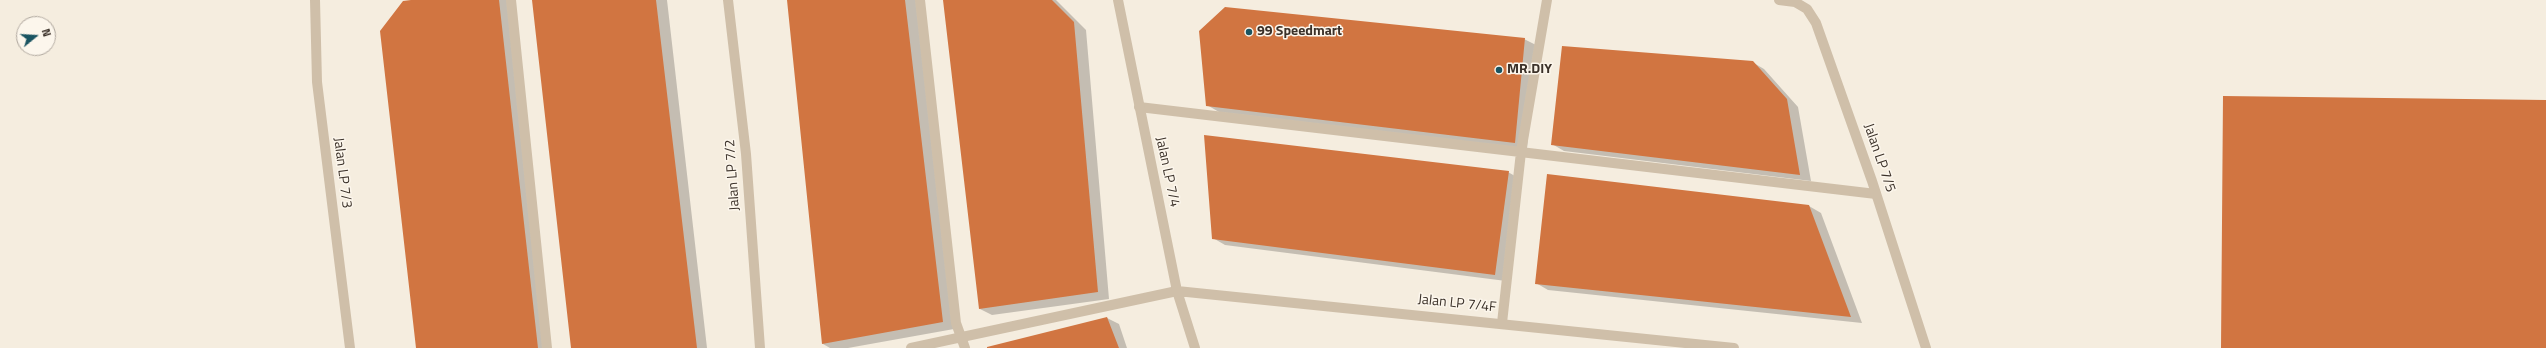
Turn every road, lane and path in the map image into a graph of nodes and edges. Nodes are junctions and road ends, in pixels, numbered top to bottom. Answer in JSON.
{"nodes":[{"id":1,"x":315,"y":0,"type":"edge"},
{"id":2,"x":511,"y":0,"type":"edge"},
{"id":3,"x":728,"y":0,"type":"edge"},
{"id":4,"x":920,"y":0,"type":"edge"},
{"id":5,"x":1118,"y":0,"type":"edge"},
{"id":6,"x":1547,"y":0,"type":"edge"},
{"id":7,"x":1779,"y":0,"type":"edge"},
{"id":8,"x":1139,"y":107,"type":"junction"},
{"id":9,"x":1521,"y":152,"type":"junction"},
{"id":10,"x":1876,"y":194,"type":"junction"},
{"id":11,"x":1177,"y":291,"type":"junction"},
{"id":12,"x":1502,"y":323,"type":"junction"},
{"id":13,"x":963,"y":343,"type":"edge"},
{"id":14,"x":350,"y":348,"type":"edge"},
{"id":15,"x":547,"y":348,"type":"edge"},
{"id":16,"x":760,"y":348,"type":"edge"},
{"id":17,"x":911,"y":348,"type":"edge"},
{"id":18,"x":1195,"y":348,"type":"edge"},
{"id":19,"x":1734,"y":348,"type":"edge"},
{"id":20,"x":1926,"y":348,"type":"edge"}],
"edges":[{"from":1,"to":14,"type":"street","name":"Jalan LP 7/3"},
{"from":2,"to":15,"type":"street"},
{"from":3,"to":16,"type":"street","name":"Jalan LP 7/2"},
{"from":4,"to":13,"type":"street"},
{"from":5,"to":8,"type":"street","name":"Jalan LP 7/4"},
{"from":6,"to":9,"type":"street"},
{"from":7,"to":10,"type":"street","name":"Jalan LP 7/5"},
{"from":8,"to":9,"type":"street"},
{"from":8,"to":11,"type":"street","name":"Jalan LP 7/4"},
{"from":9,"to":10,"type":"street"},
{"from":9,"to":12,"type":"street"},
{"from":10,"to":20,"type":"street","name":"Jalan LP 7/5"},
{"from":11,"to":12,"type":"street","name":"Jalan LP 7/4F"},
{"from":11,"to":13,"type":"street","name":"Jalan LP 7/4F"},
{"from":11,"to":18,"type":"street","name":"Jalan LP 7/4"},
{"from":12,"to":19,"type":"street","name":"Jalan LP 7/4F"},
{"from":13,"to":17,"type":"street","name":"Jalan LP 7/4F"}]}
